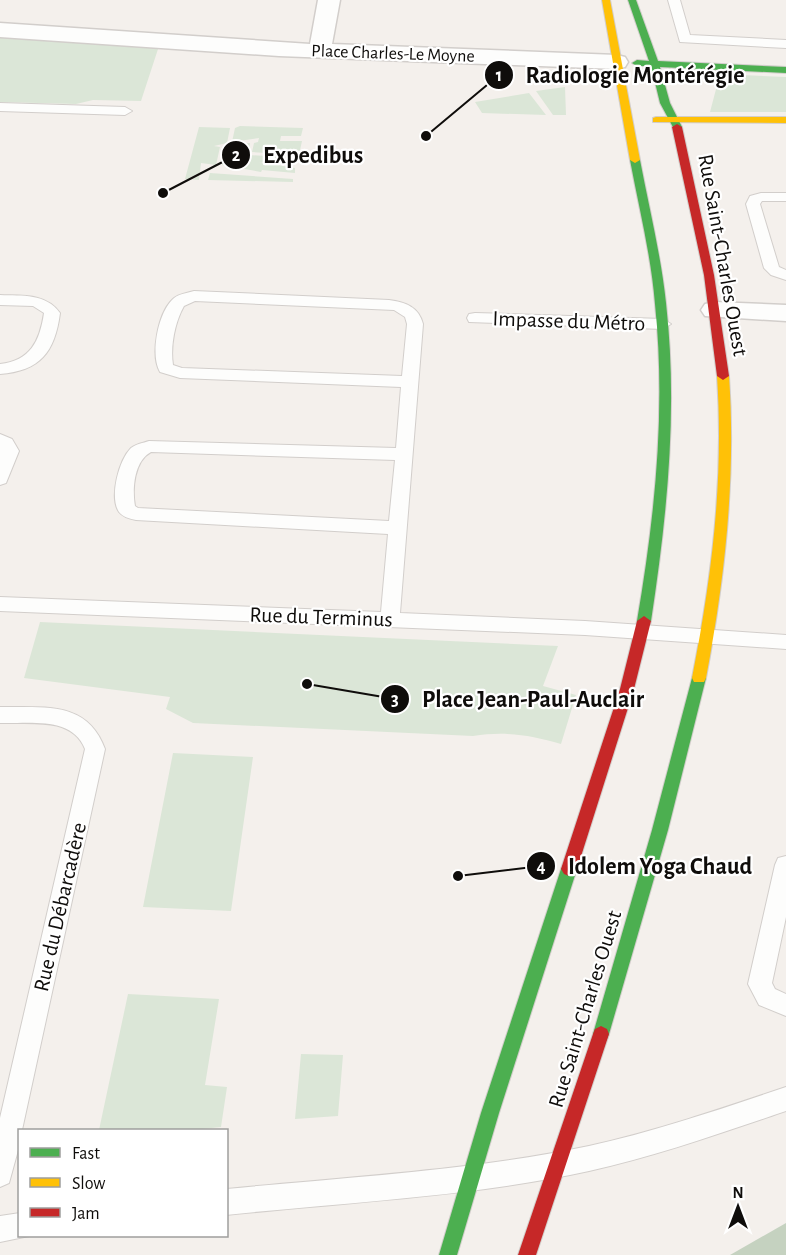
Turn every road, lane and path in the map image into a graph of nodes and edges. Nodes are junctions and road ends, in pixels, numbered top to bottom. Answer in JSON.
{"nodes":[{"id":1,"x":329,"y":0,"type":"edge"},
{"id":2,"x":606,"y":0,"type":"edge"},
{"id":3,"x":632,"y":0,"type":"edge"},
{"id":4,"x":674,"y":0,"type":"edge"},
{"id":5,"x":0,"y":30,"type":"edge"},
{"id":6,"x":786,"y":44,"type":"edge"},
{"id":7,"x":320,"y":51,"type":"junction"},
{"id":8,"x":617,"y":62,"type":"junction"},
{"id":9,"x":656,"y":65,"type":"junction"},
{"id":10,"x":786,"y":70,"type":"edge"},
{"id":11,"x":0,"y":107,"type":"edge"},
{"id":12,"x":125,"y":111,"type":"dead end"},
{"id":13,"x":627,"y":119,"type":"junction"},
{"id":14,"x":675,"y":120,"type":"junction"},
{"id":15,"x":786,"y":120,"type":"edge"},
{"id":16,"x":786,"y":197,"type":"edge"},
{"id":17,"x":786,"y":275,"type":"edge"},
{"id":18,"x":0,"y":300,"type":"edge"},
{"id":19,"x":715,"y":310,"type":"junction"},
{"id":20,"x":786,"y":313,"type":"edge"},
{"id":21,"x":475,"y":318,"type":"dead end"},
{"id":22,"x":663,"y":324,"type":"junction"},
{"id":23,"x":0,"y":369,"type":"edge"},
{"id":24,"x":410,"y":382,"type":"junction"},
{"id":25,"x":0,"y":440,"type":"edge"},
{"id":26,"x":404,"y":454,"type":"junction"},
{"id":27,"x":0,"y":479,"type":"edge"},
{"id":28,"x":398,"y":528,"type":"junction"},
{"id":29,"x":0,"y":604,"type":"edge"},
{"id":30,"x":390,"y":620,"type":"junction"},
{"id":31,"x":642,"y":633,"type":"junction"},
{"id":32,"x":709,"y":637,"type":"junction"},
{"id":33,"x":786,"y":642,"type":"edge"},
{"id":34,"x":0,"y":715,"type":"edge"},
{"id":35,"x":786,"y":865,"type":"edge"},
{"id":36,"x":786,"y":1005,"type":"edge"},
{"id":37,"x":786,"y":1099,"type":"edge"},
{"id":38,"x":558,"y":1164,"type":"junction"},
{"id":39,"x":0,"y":1174,"type":"edge"},
{"id":40,"x":470,"y":1177,"type":"junction"},
{"id":41,"x":228,"y":1202,"type":"edge"},
{"id":42,"x":18,"y":1226,"type":"edge"},
{"id":43,"x":0,"y":1229,"type":"edge"},
{"id":44,"x":448,"y":1255,"type":"edge"},
{"id":45,"x":527,"y":1255,"type":"edge"}],
"edges":[{"from":1,"to":7,"type":"street"},
{"from":2,"to":8,"type":"street"},
{"from":3,"to":9,"type":"street","name":"Rue Saint-Charles Ouest"},
{"from":4,"to":6,"type":"lane"},
{"from":5,"to":7,"type":"street","name":"Place Charles-Le Moyne"},
{"from":7,"to":8,"type":"street","name":"Place Charles-Le Moyne"},
{"from":8,"to":9,"type":"street","name":"Place Charles-Le Moyne"},
{"from":8,"to":13,"type":"street"},
{"from":9,"to":10,"type":"street","name":"Place Charles-Le Moyne"},
{"from":9,"to":14,"type":"street","name":"Rue Saint-Charles Ouest"},
{"from":11,"to":12,"type":"lane"},
{"from":13,"to":14,"type":"street"},
{"from":13,"to":22,"type":"street"},
{"from":14,"to":15,"type":"street"},
{"from":14,"to":19,"type":"street","name":"Rue Saint-Charles Ouest"},
{"from":16,"to":17,"type":"lane"},
{"from":18,"to":23,"type":"lane"},
{"from":19,"to":20,"type":"street"},
{"from":19,"to":32,"type":"street","name":"Rue Saint-Charles Ouest"},
{"from":21,"to":22,"type":"lane","name":"Impasse du Métro"},
{"from":22,"to":31,"type":"street"},
{"from":24,"to":24,"type":"lane"},
{"from":24,"to":26,"type":"lane"},
{"from":25,"to":27,"type":"lane"},
{"from":26,"to":28,"type":"lane"},
{"from":26,"to":28,"type":"lane"},
{"from":28,"to":30,"type":"lane"},
{"from":29,"to":30,"type":"lane","name":"Rue du Terminus"},
{"from":30,"to":31,"type":"lane","name":"Rue du Terminus"},
{"from":31,"to":32,"type":"lane","name":"Rue du Terminus"},
{"from":31,"to":40,"type":"street"},
{"from":32,"to":33,"type":"lane","name":"Rue du Terminus"},
{"from":32,"to":38,"type":"street","name":"Rue Saint-Charles Ouest"},
{"from":34,"to":39,"type":"lane","name":"Rue du Débarcadère"},
{"from":35,"to":36,"type":"lane"},
{"from":37,"to":38,"type":"lane"},
{"from":38,"to":40,"type":"lane"},
{"from":38,"to":45,"type":"street","name":"Rue Saint-Charles Ouest"},
{"from":40,"to":41,"type":"lane"},
{"from":40,"to":44,"type":"street"},
{"from":42,"to":43,"type":"lane"}]}
